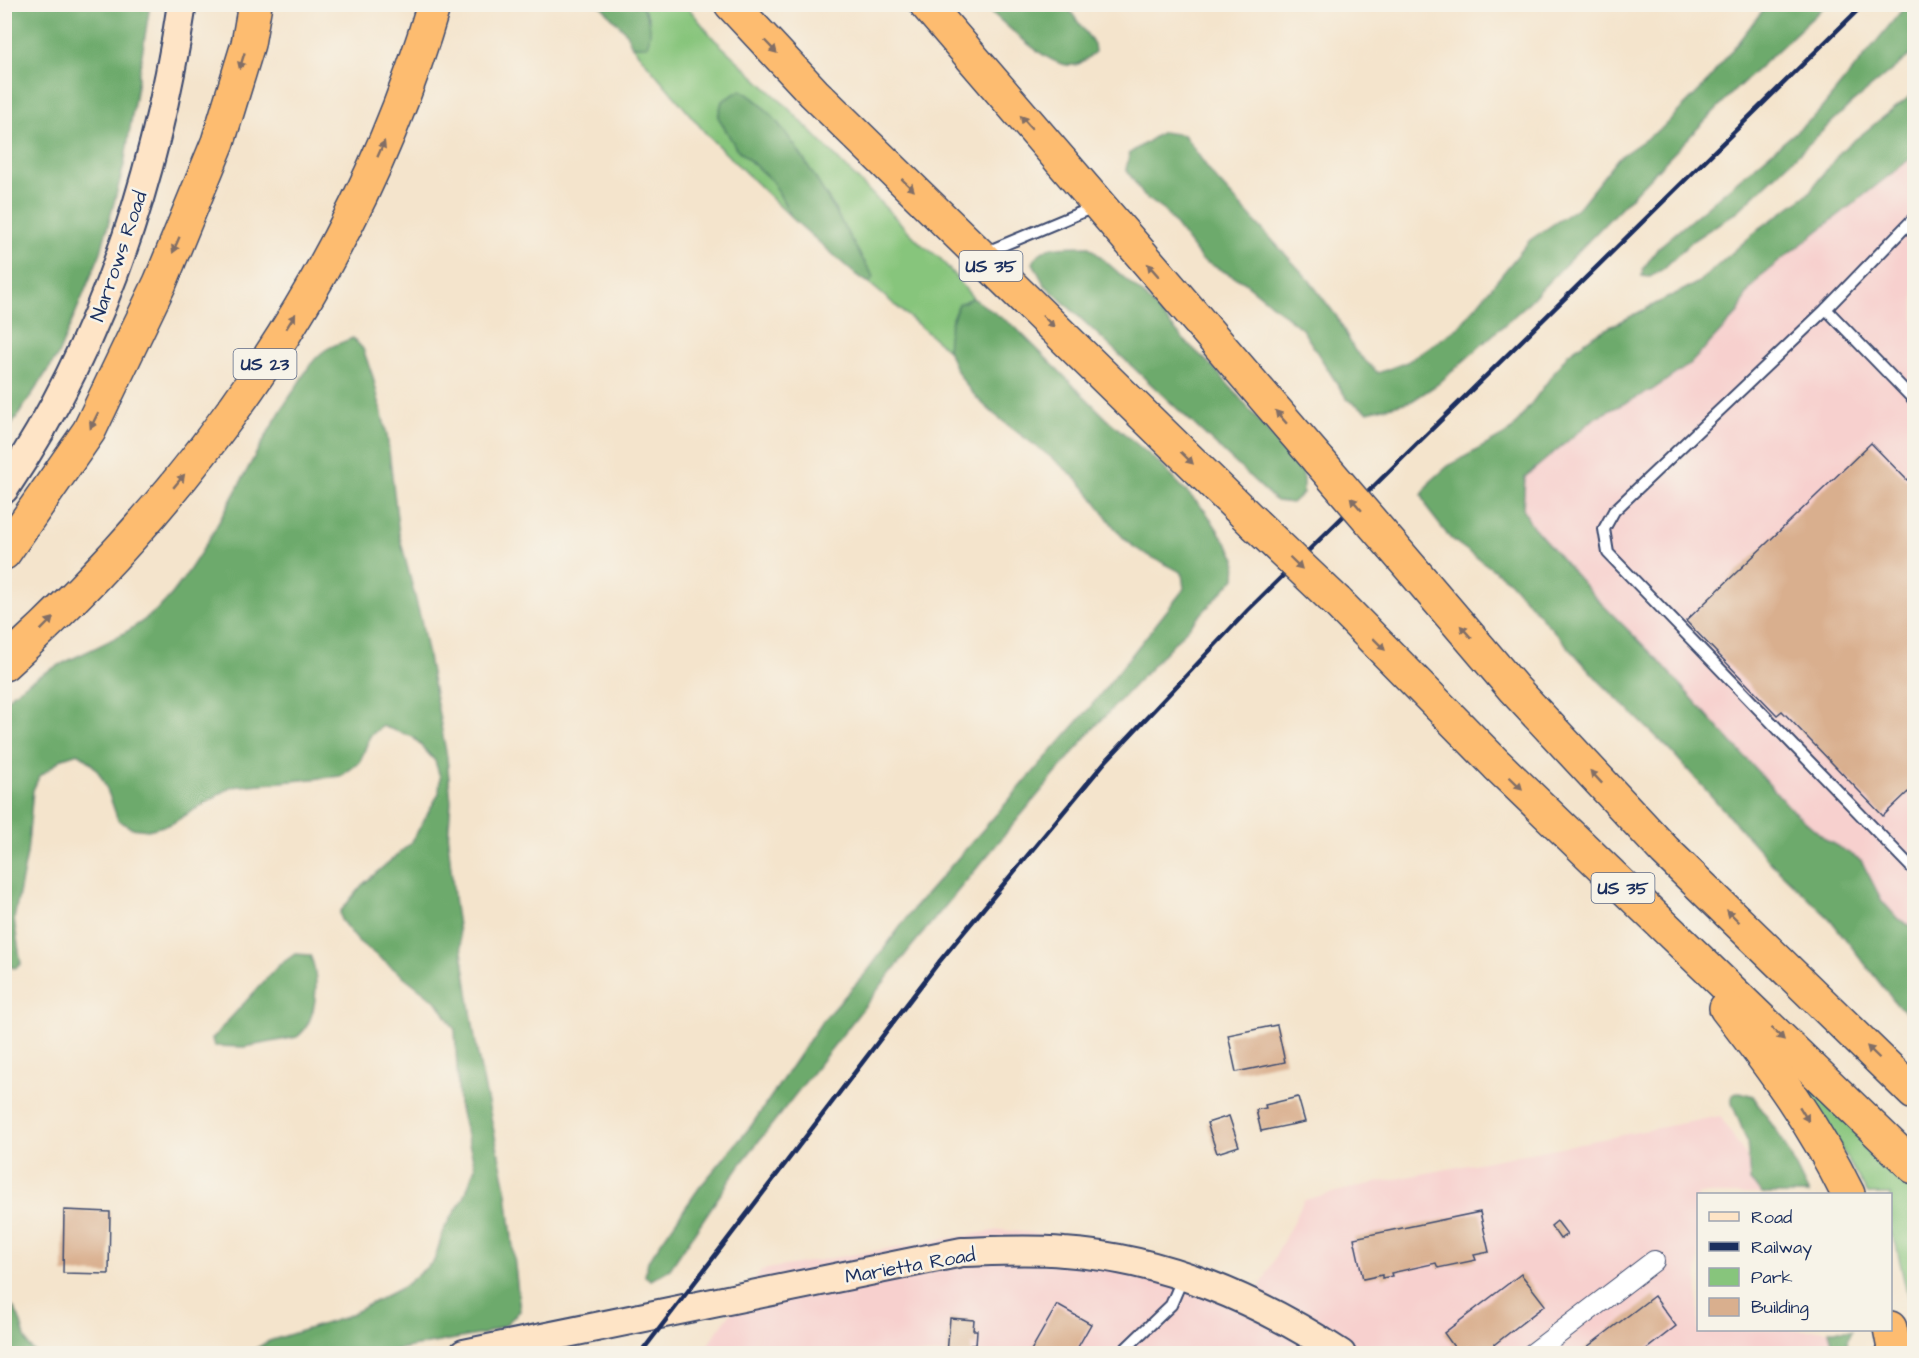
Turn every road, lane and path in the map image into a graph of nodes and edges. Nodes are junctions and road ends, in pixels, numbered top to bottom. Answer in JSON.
{"nodes":[{"id":1,"x":182,"y":4,"type":"edge"},
{"id":2,"x":255,"y":4,"type":"edge"},
{"id":3,"x":434,"y":4,"type":"edge"},
{"id":4,"x":731,"y":4,"type":"edge"},
{"id":5,"x":926,"y":4,"type":"edge"},
{"id":6,"x":1097,"y":206,"type":"junction"},
{"id":7,"x":1914,"y":218,"type":"edge"},
{"id":8,"x":980,"y":255,"type":"junction"},
{"id":9,"x":1826,"y":309,"type":"junction"},
{"id":10,"x":1914,"y":400,"type":"edge"},
{"id":11,"x":4,"y":489,"type":"edge"},
{"id":12,"x":4,"y":553,"type":"edge"},
{"id":13,"x":4,"y":664,"type":"edge"},
{"id":14,"x":1914,"y":870,"type":"edge"},
{"id":15,"x":1669,"y":932,"type":"junction"},
{"id":16,"x":1910,"y":1088,"type":"edge"},
{"id":17,"x":1914,"y":1167,"type":"edge"},
{"id":18,"x":1848,"y":1193,"type":"edge"},
{"id":19,"x":1654,"y":1261,"type":"dead end"},
{"id":20,"x":1183,"y":1276,"type":"junction"},
{"id":21,"x":1891,"y":1331,"type":"edge"},
{"id":22,"x":464,"y":1353,"type":"edge"},
{"id":23,"x":1121,"y":1353,"type":"edge"},
{"id":24,"x":1341,"y":1353,"type":"edge"},
{"id":25,"x":1532,"y":1353,"type":"edge"},
{"id":26,"x":1895,"y":1353,"type":"edge"}],
"edges":[{"from":1,"to":11,"type":"street","name":"Narrows Road"},
{"from":2,"to":12,"type":"highway","one_way":true},
{"from":13,"to":3,"type":"highway","number":"US 23","one_way":true},
{"from":4,"to":8,"type":"highway","number":"US 35","one_way":true},
{"from":6,"to":5,"type":"highway","number":"US 35","one_way":true},
{"from":6,"to":8,"type":"lane"},
{"from":16,"to":6,"type":"highway","number":"US 35","one_way":true,"bridge":true},
{"from":7,"to":9,"type":"lane"},
{"from":8,"to":15,"type":"highway","number":"US 35","one_way":true,"bridge":true},
{"from":9,"to":10,"type":"lane"},
{"from":9,"to":14,"type":"lane"},
{"from":15,"to":17,"type":"highway","number":"US 35","one_way":true},
{"from":15,"to":18,"type":"highway","one_way":true},
{"from":19,"to":25,"type":"street"},
{"from":20,"to":22,"type":"street","name":"Marietta Road"},
{"from":20,"to":23,"type":"lane"},
{"from":20,"to":24,"type":"street","name":"Marietta Road"},
{"from":21,"to":26,"type":"highway"}]}
